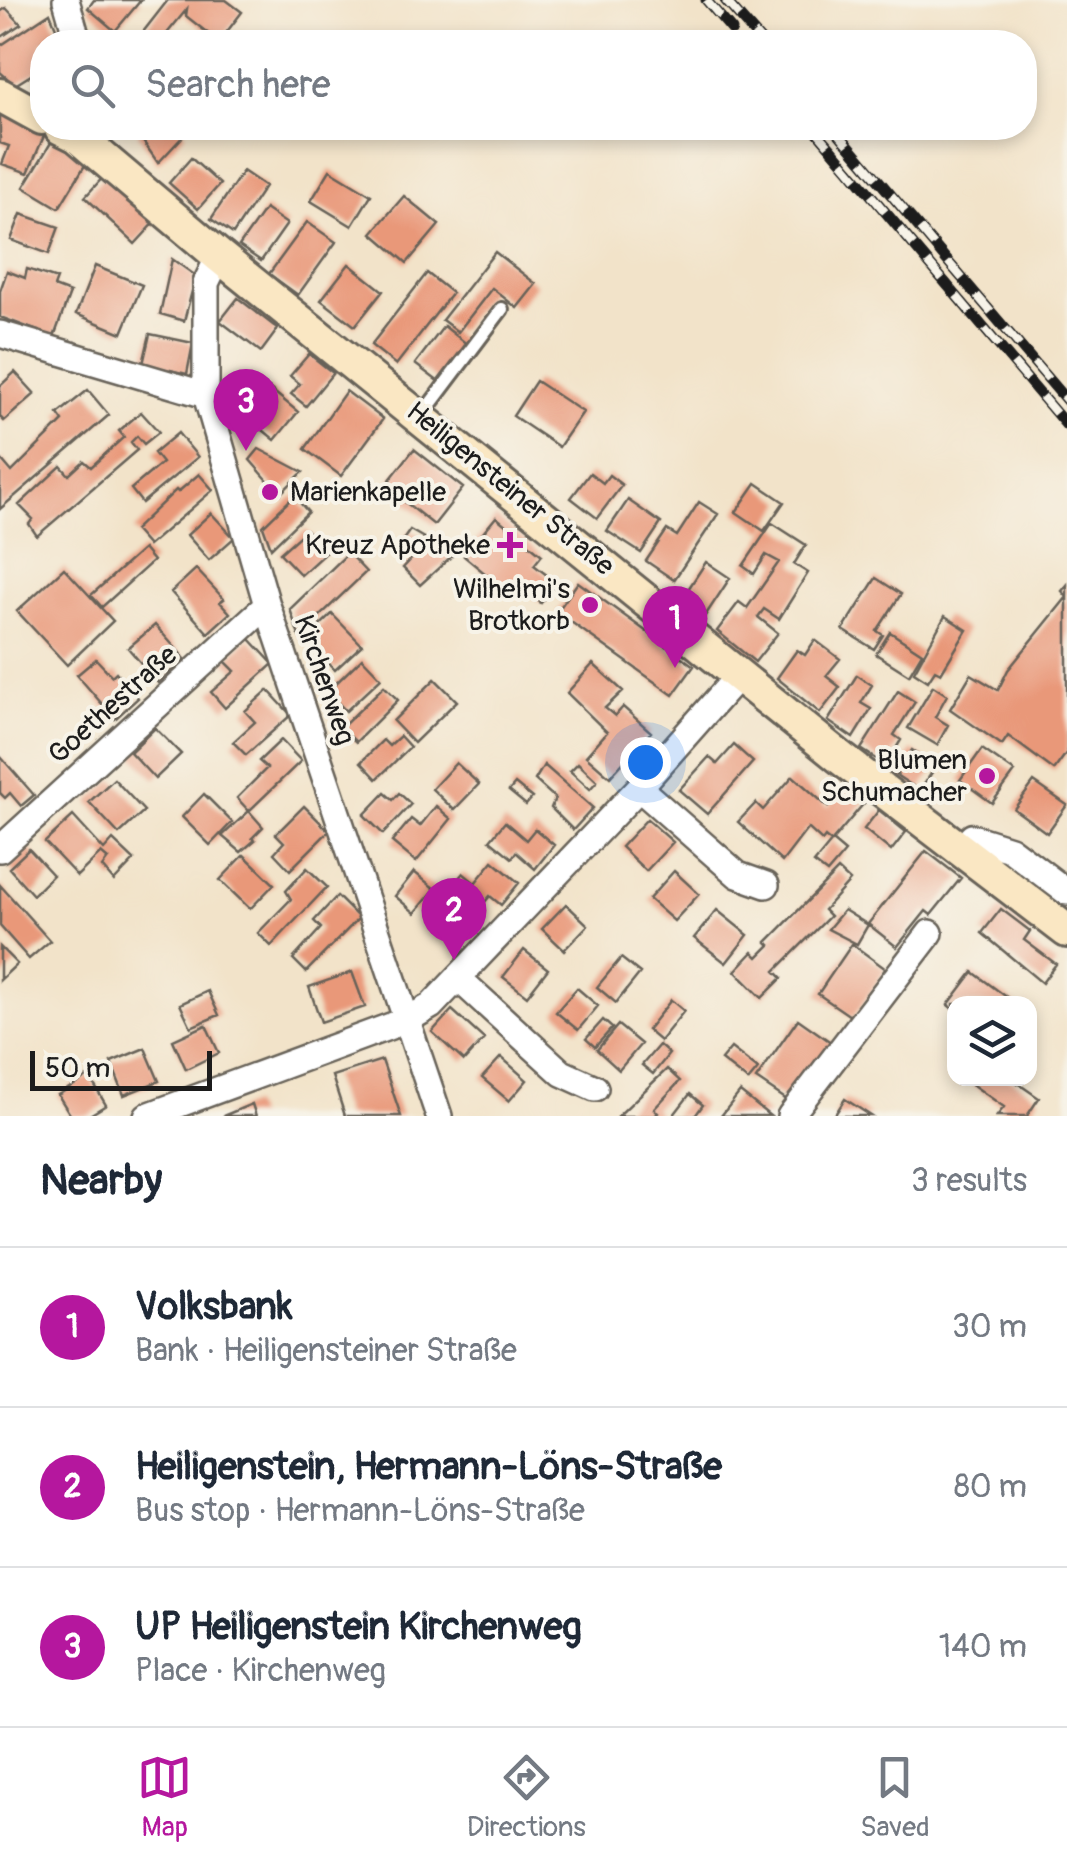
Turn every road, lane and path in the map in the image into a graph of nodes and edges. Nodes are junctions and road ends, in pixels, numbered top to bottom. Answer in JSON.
{"nodes":[{"id":1,"x":66,"y":0,"type":"edge"},
{"id":2,"x":75,"y":30,"type":"edge"},
{"id":3,"x":0,"y":95,"type":"edge"},
{"id":4,"x":30,"y":111,"type":"edge"},
{"id":5,"x":85,"y":140,"type":"edge"},
{"id":6,"x":218,"y":256,"type":"junction"},
{"id":7,"x":502,"y":309,"type":"dead end"},
{"id":8,"x":0,"y":334,"type":"edge"},
{"id":9,"x":206,"y":395,"type":"junction"},
{"id":10,"x":421,"y":417,"type":"junction"},
{"id":11,"x":267,"y":605,"type":"junction"},
{"id":12,"x":739,"y":675,"type":"junction"},
{"id":13,"x":639,"y":788,"type":"junction"},
{"id":14,"x":0,"y":849,"type":"edge"},
{"id":15,"x":960,"y":850,"type":"junction"},
{"id":16,"x":766,"y":885,"type":"dead end"},
{"id":17,"x":1067,"y":892,"type":"edge"},
{"id":18,"x":1067,"y":931,"type":"edge"},
{"id":19,"x":930,"y":934,"type":"dead end"},
{"id":20,"x":459,"y":979,"type":"junction"},
{"id":21,"x":407,"y":1020,"type":"junction"},
{"id":22,"x":595,"y":1088,"type":"dead end"},
{"id":23,"x":147,"y":1116,"type":"edge"},
{"id":24,"x":439,"y":1116,"type":"edge"},
{"id":25,"x":790,"y":1116,"type":"edge"}],
"edges":[{"from":1,"to":2,"type":"street"},
{"from":3,"to":4,"type":"main road"},
{"from":5,"to":6,"type":"main road","name":"Heiligensteiner Straße"},
{"from":6,"to":9,"type":"street","name":"Kirchenweg"},
{"from":6,"to":10,"type":"main road","name":"Heiligensteiner Straße"},
{"from":7,"to":10,"type":"lane"},
{"from":8,"to":9,"type":"street"},
{"from":9,"to":11,"type":"street","name":"Kirchenweg"},
{"from":10,"to":12,"type":"main road","name":"Heiligensteiner Straße"},
{"from":11,"to":14,"type":"street","name":"Goethestraße"},
{"from":11,"to":21,"type":"street","name":"Kirchenweg"},
{"from":12,"to":13,"type":"street"},
{"from":12,"to":15,"type":"main road","name":"Heiligensteiner Straße"},
{"from":13,"to":16,"type":"street"},
{"from":13,"to":20,"type":"street"},
{"from":15,"to":17,"type":"street"},
{"from":15,"to":18,"type":"main road","name":"Heiligensteiner Straße"},
{"from":19,"to":25,"type":"street"},
{"from":20,"to":21,"type":"street"},
{"from":20,"to":22,"type":"street"},
{"from":21,"to":23,"type":"street"},
{"from":21,"to":24,"type":"street","name":"Kirchenweg"}]}
